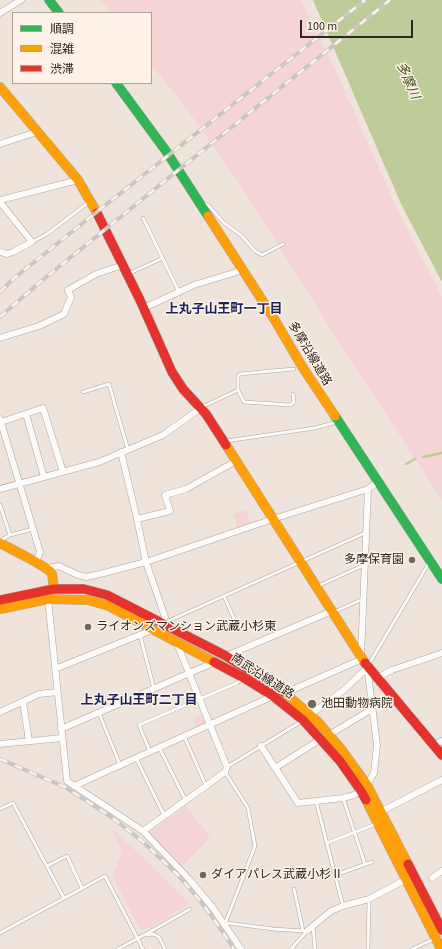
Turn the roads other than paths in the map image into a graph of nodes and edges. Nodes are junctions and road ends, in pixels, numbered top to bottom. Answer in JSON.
{"nodes":[{"id":1,"x":21,"y":0,"type":"edge"},
{"id":2,"x":49,"y":0,"type":"edge"},
{"id":3,"x":58,"y":12,"type":"edge"},
{"id":4,"x":0,"y":13,"type":"edge"},
{"id":5,"x":117,"y":84,"type":"edge"},
{"id":6,"x":0,"y":87,"type":"edge"},
{"id":7,"x":37,"y":132,"type":"junction"},
{"id":8,"x":0,"y":144,"type":"edge"},
{"id":9,"x":78,"y":180,"type":"junction"},
{"id":10,"x":0,"y":201,"type":"edge"},
{"id":11,"x":90,"y":201,"type":"junction"},
{"id":12,"x":199,"y":201,"type":"junction"},
{"id":13,"x":143,"y":218,"type":"dead end"},
{"id":14,"x":32,"y":242,"type":"junction"},
{"id":15,"x":283,"y":244,"type":"dead end"},
{"id":16,"x":0,"y":252,"type":"edge"},
{"id":17,"x":163,"y":258,"type":"junction"},
{"id":18,"x":123,"y":265,"type":"junction"},
{"id":19,"x":243,"y":270,"type":"junction"},
{"id":20,"x":128,"y":274,"type":"junction"},
{"id":21,"x":179,"y":292,"type":"junction"},
{"id":22,"x":144,"y":308,"type":"junction"},
{"id":23,"x":0,"y":338,"type":"edge"},
{"id":24,"x":294,"y":369,"type":"dead end"},
{"id":25,"x":238,"y":390,"type":"junction"},
{"id":26,"x":83,"y":392,"type":"dead end"},
{"id":27,"x":293,"y":394,"type":"dead end"},
{"id":28,"x":201,"y":408,"type":"junction"},
{"id":29,"x":26,"y":414,"type":"junction"},
{"id":30,"x":0,"y":420,"type":"edge"},
{"id":31,"x":338,"y":422,"type":"junction"},
{"id":32,"x":224,"y":442,"type":"junction"},
{"id":33,"x":128,"y":450,"type":"junction"},
{"id":34,"x":121,"y":452,"type":"junction"},
{"id":35,"x":236,"y":461,"type":"junction"},
{"id":36,"x":63,"y":472,"type":"junction"},
{"id":37,"x":44,"y":477,"type":"junction"},
{"id":38,"x":378,"y":482,"type":"junction"},
{"id":39,"x":20,"y":483,"type":"junction"},
{"id":40,"x":0,"y":489,"type":"edge"},
{"id":41,"x":368,"y":489,"type":"junction"},
{"id":42,"x":0,"y":505,"type":"edge"},
{"id":43,"x":137,"y":519,"type":"junction"},
{"id":44,"x":273,"y":519,"type":"junction"},
{"id":45,"x":33,"y":529,"type":"junction"},
{"id":46,"x":367,"y":533,"type":"junction"},
{"id":47,"x":10,"y":535,"type":"junction"},
{"id":48,"x":0,"y":542,"type":"edge"},
{"id":49,"x":430,"y":561,"type":"junction"},
{"id":50,"x":36,"y":562,"type":"junction"},
{"id":51,"x":146,"y":562,"type":"junction"},
{"id":52,"x":301,"y":563,"type":"junction"},
{"id":53,"x":365,"y":565,"type":"junction"},
{"id":54,"x":47,"y":568,"type":"junction"},
{"id":55,"x":86,"y":577,"type":"junction"},
{"id":56,"x":442,"y":579,"type":"edge"},
{"id":57,"x":317,"y":587,"type":"junction"},
{"id":58,"x":54,"y":589,"type":"junction"},
{"id":59,"x":84,"y":589,"type":"junction"},
{"id":60,"x":224,"y":596,"type":"junction"},
{"id":61,"x":48,"y":599,"type":"junction"},
{"id":62,"x":363,"y":599,"type":"junction"},
{"id":63,"x":0,"y":600,"type":"edge"},
{"id":64,"x":0,"y":610,"type":"edge"},
{"id":65,"x":332,"y":612,"type":"junction"},
{"id":66,"x":235,"y":622,"type":"dead end"},
{"id":67,"x":162,"y":624,"type":"junction"},
{"id":68,"x":152,"y":630,"type":"junction"},
{"id":69,"x":140,"y":635,"type":"junction"},
{"id":70,"x":176,"y":640,"type":"junction"},
{"id":71,"x":442,"y":653,"type":"edge"},
{"id":72,"x":226,"y":656,"type":"junction"},
{"id":73,"x":362,"y":657,"type":"junction"},
{"id":74,"x":215,"y":662,"type":"junction"},
{"id":75,"x":368,"y":666,"type":"junction"},
{"id":76,"x":55,"y":669,"type":"junction"},
{"id":77,"x":189,"y":674,"type":"junction"},
{"id":78,"x":244,"y":678,"type":"junction"},
{"id":79,"x":377,"y":678,"type":"junction"},
{"id":80,"x":154,"y":689,"type":"junction"},
{"id":81,"x":57,"y":692,"type":"junction"},
{"id":82,"x":285,"y":693,"type":"junction"},
{"id":83,"x":273,"y":696,"type":"junction"},
{"id":84,"x":199,"y":699,"type":"junction"},
{"id":85,"x":23,"y":702,"type":"junction"},
{"id":86,"x":372,"y":709,"type":"junction"},
{"id":87,"x":0,"y":712,"type":"edge"},
{"id":88,"x":99,"y":713,"type":"junction"},
{"id":89,"x":307,"y":718,"type":"junction"},
{"id":90,"x":209,"y":725,"type":"junction"},
{"id":91,"x":61,"y":729,"type":"junction"},
{"id":92,"x":184,"y":736,"type":"junction"},
{"id":93,"x":325,"y":737,"type":"junction"},
{"id":94,"x":62,"y":738,"type":"junction"},
{"id":95,"x":28,"y":741,"type":"junction"},
{"id":96,"x":438,"y":743,"type":"edge"},
{"id":97,"x":0,"y":744,"type":"edge"},
{"id":98,"x":261,"y":746,"type":"junction"},
{"id":99,"x":159,"y":747,"type":"junction"},
{"id":100,"x":150,"y":752,"type":"junction"},
{"id":101,"x":442,"y":755,"type":"edge"},
{"id":102,"x":136,"y":758,"type":"junction"},
{"id":103,"x":120,"y":765,"type":"junction"},
{"id":104,"x":275,"y":768,"type":"junction"},
{"id":105,"x":226,"y":770,"type":"junction"},
{"id":106,"x":442,"y":780,"type":"edge"},
{"id":107,"x":74,"y":786,"type":"junction"},
{"id":108,"x":206,"y":786,"type":"junction"},
{"id":109,"x":364,"y":788,"type":"junction"},
{"id":110,"x":343,"y":798,"type":"junction"},
{"id":111,"x":186,"y":801,"type":"junction"},
{"id":112,"x":316,"y":801,"type":"junction"},
{"id":113,"x":0,"y":809,"type":"edge"},
{"id":114,"x":380,"y":812,"type":"junction"},
{"id":115,"x":164,"y":816,"type":"junction"},
{"id":116,"x":377,"y":824,"type":"junction"},
{"id":117,"x":143,"y":831,"type":"junction"},
{"id":118,"x":355,"y":833,"type":"junction"},
{"id":119,"x":327,"y":843,"type":"junction"},
{"id":120,"x":372,"y":862,"type":"dead end"},
{"id":121,"x":365,"y":864,"type":"junction"},
{"id":122,"x":47,"y":866,"type":"junction"},
{"id":123,"x":442,"y":871,"type":"edge"},
{"id":124,"x":335,"y":875,"type":"junction"},
{"id":125,"x":432,"y":878,"type":"dead end"},
{"id":126,"x":405,"y":880,"type":"junction"},
{"id":127,"x":82,"y":888,"type":"junction"},
{"id":128,"x":294,"y":889,"type":"dead end"},
{"id":129,"x":64,"y":898,"type":"junction"},
{"id":130,"x":369,"y":899,"type":"junction"},
{"id":131,"x":343,"y":906,"type":"junction"},
{"id":132,"x":190,"y":909,"type":"dead end"},
{"id":133,"x":226,"y":923,"type":"junction"},
{"id":134,"x":314,"y":926,"type":"junction"},
{"id":135,"x":305,"y":930,"type":"junction"},
{"id":136,"x":442,"y":930,"type":"edge"},
{"id":137,"x":0,"y":933,"type":"edge"},
{"id":138,"x":144,"y":935,"type":"junction"},
{"id":139,"x":138,"y":938,"type":"junction"},
{"id":140,"x":436,"y":938,"type":"junction"},
{"id":141,"x":118,"y":949,"type":"edge"},
{"id":142,"x":143,"y":949,"type":"edge"},
{"id":143,"x":165,"y":949,"type":"edge"},
{"id":144,"x":241,"y":949,"type":"edge"},
{"id":145,"x":291,"y":949,"type":"edge"},
{"id":146,"x":316,"y":949,"type":"edge"},
{"id":147,"x":368,"y":949,"type":"edge"},
{"id":148,"x":412,"y":949,"type":"edge"},
{"id":149,"x":442,"y":949,"type":"edge"}],
"edges":[{"from":1,"to":4,"type":"street"},
{"from":2,"to":3,"type":"street"},
{"from":5,"to":12,"type":"street","name":"多摩沿線道路"},
{"from":6,"to":7,"type":"street"},
{"from":7,"to":8,"type":"street"},
{"from":7,"to":9,"type":"street"},
{"from":9,"to":10,"type":"street"},
{"from":9,"to":11,"type":"street"},
{"from":10,"to":14,"type":"street"},
{"from":11,"to":14,"type":"lane"},
{"from":11,"to":18,"type":"street"},
{"from":12,"to":15,"type":"lane"},
{"from":12,"to":19,"type":"street","name":"多摩沿線道路"},
{"from":13,"to":17,"type":"lane"},
{"from":14,"to":16,"type":"street"},
{"from":17,"to":20,"type":"lane"},
{"from":17,"to":21,"type":"lane"},
{"from":18,"to":20,"type":"street"},
{"from":18,"to":23,"type":"street"},
{"from":19,"to":21,"type":"street"},
{"from":19,"to":31,"type":"street","name":"多摩沿線道路"},
{"from":20,"to":22,"type":"street"},
{"from":21,"to":22,"type":"street"},
{"from":22,"to":28,"type":"street"},
{"from":24,"to":25,"type":"lane"},
{"from":25,"to":27,"type":"lane"},
{"from":25,"to":28,"type":"lane"},
{"from":26,"to":33,"type":"lane"},
{"from":28,"to":32,"type":"street"},
{"from":28,"to":33,"type":"street"},
{"from":29,"to":30,"type":"street"},
{"from":29,"to":36,"type":"street"},
{"from":29,"to":37,"type":"street"},
{"from":30,"to":39,"type":"street"},
{"from":31,"to":32,"type":"lane"},
{"from":31,"to":38,"type":"street","name":"多摩沿線道路"},
{"from":32,"to":35,"type":"street"},
{"from":33,"to":34,"type":"street"},
{"from":34,"to":36,"type":"street"},
{"from":34,"to":43,"type":"street"},
{"from":35,"to":43,"type":"street"},
{"from":35,"to":44,"type":"street"},
{"from":36,"to":37,"type":"street"},
{"from":37,"to":39,"type":"street"},
{"from":38,"to":41,"type":"street"},
{"from":38,"to":49,"type":"street","name":"多摩沿線道路"},
{"from":39,"to":40,"type":"street"},
{"from":39,"to":45,"type":"street"},
{"from":41,"to":44,"type":"street"},
{"from":41,"to":46,"type":"street"},
{"from":42,"to":47,"type":"lane"},
{"from":43,"to":51,"type":"street"},
{"from":44,"to":51,"type":"street"},
{"from":44,"to":52,"type":"street"},
{"from":45,"to":47,"type":"lane"},
{"from":45,"to":50,"type":"street"},
{"from":46,"to":52,"type":"lane"},
{"from":46,"to":53,"type":"street"},
{"from":47,"to":48,"type":"lane"},
{"from":48,"to":50,"type":"street"},
{"from":49,"to":56,"type":"street","name":"多摩沿線道路"},
{"from":49,"to":75,"type":"lane"},
{"from":50,"to":54,"type":"street"},
{"from":51,"to":55,"type":"street"},
{"from":51,"to":67,"type":"street"},
{"from":52,"to":57,"type":"street"},
{"from":52,"to":60,"type":"lane"},
{"from":53,"to":57,"type":"lane"},
{"from":53,"to":62,"type":"street"},
{"from":54,"to":55,"type":"street"},
{"from":54,"to":58,"type":"street"},
{"from":55,"to":59,"type":"street"},
{"from":57,"to":65,"type":"street"},
{"from":58,"to":59,"type":"street","name":"南武沿線道路"},
{"from":58,"to":61,"type":"street"},
{"from":58,"to":63,"type":"street","name":"南武沿線道路"},
{"from":59,"to":67,"type":"street","name":"南武沿線道路"},
{"from":60,"to":66,"type":"lane"},
{"from":60,"to":67,"type":"lane"},
{"from":61,"to":64,"type":"street","name":"南武沿線道路"},
{"from":61,"to":68,"type":"street","name":"南武沿線道路"},
{"from":61,"to":76,"type":"street"},
{"from":62,"to":65,"type":"lane"},
{"from":62,"to":73,"type":"street"},
{"from":65,"to":72,"type":"street"},
{"from":65,"to":73,"type":"street"},
{"from":67,"to":68,"type":"lane"},
{"from":67,"to":72,"type":"street","name":"南武沿線道路"},
{"from":68,"to":69,"type":"street"},
{"from":68,"to":70,"type":"street","name":"南武沿線道路"},
{"from":69,"to":76,"type":"street"},
{"from":69,"to":80,"type":"lane"},
{"from":70,"to":74,"type":"street","name":"南武沿線道路"},
{"from":70,"to":77,"type":"street"},
{"from":71,"to":79,"type":"street"},
{"from":72,"to":82,"type":"street","name":"南武沿線道路"},
{"from":73,"to":75,"type":"street"},
{"from":73,"to":82,"type":"street"},
{"from":74,"to":77,"type":"street"},
{"from":74,"to":78,"type":"street","name":"南武沿線道路"},
{"from":75,"to":79,"type":"street"},
{"from":75,"to":86,"type":"street"},
{"from":75,"to":89,"type":"street"},
{"from":76,"to":81,"type":"street"},
{"from":77,"to":80,"type":"street"},
{"from":77,"to":84,"type":"street"},
{"from":78,"to":83,"type":"street","name":"南武沿線道路"},
{"from":78,"to":84,"type":"lane"},
{"from":79,"to":96,"type":"street"},
{"from":80,"to":88,"type":"street"},
{"from":81,"to":85,"type":"street"},
{"from":81,"to":91,"type":"street"},
{"from":82,"to":89,"type":"street","name":"南武沿線道路"},
{"from":83,"to":89,"type":"street","name":"南武沿線道路"},
{"from":83,"to":90,"type":"street"},
{"from":84,"to":90,"type":"street"},
{"from":84,"to":100,"type":"lane"},
{"from":85,"to":87,"type":"street"},
{"from":85,"to":95,"type":"street"},
{"from":86,"to":93,"type":"street"},
{"from":86,"to":109,"type":"street"},
{"from":88,"to":91,"type":"street"},
{"from":88,"to":103,"type":"lane"},
{"from":89,"to":93,"type":"street","name":"南武沿線道路"},
{"from":89,"to":98,"type":"lane"},
{"from":90,"to":92,"type":"street"},
{"from":90,"to":105,"type":"street"},
{"from":91,"to":94,"type":"street"},
{"from":92,"to":99,"type":"street"},
{"from":92,"to":108,"type":"lane"},
{"from":93,"to":104,"type":"street"},
{"from":93,"to":109,"type":"street","name":"南武沿線道路"},
{"from":94,"to":95,"type":"street"},
{"from":94,"to":107,"type":"street"},
{"from":95,"to":97,"type":"street"},
{"from":96,"to":101,"type":"street"},
{"from":98,"to":104,"type":"street"},
{"from":98,"to":105,"type":"lane"},
{"from":99,"to":100,"type":"street"},
{"from":99,"to":111,"type":"lane"},
{"from":100,"to":102,"type":"street"},
{"from":102,"to":103,"type":"street"},
{"from":102,"to":115,"type":"lane"},
{"from":103,"to":107,"type":"street"},
{"from":104,"to":112,"type":"street"},
{"from":105,"to":108,"type":"street"},
{"from":105,"to":133,"type":"lane"},
{"from":106,"to":114,"type":"street"},
{"from":107,"to":117,"type":"street"},
{"from":108,"to":111,"type":"street"},
{"from":109,"to":110,"type":"street"},
{"from":109,"to":114,"type":"street","name":"南武沿線道路"},
{"from":109,"to":116,"type":"street","name":"南武沿線道路"},
{"from":110,"to":112,"type":"street"},
{"from":110,"to":118,"type":"lane"},
{"from":111,"to":115,"type":"street"},
{"from":112,"to":119,"type":"lane"},
{"from":113,"to":122,"type":"lane"},
{"from":114,"to":136,"type":"street","name":"南武沿線道路"},
{"from":115,"to":117,"type":"street"},
{"from":116,"to":118,"type":"lane"},
{"from":116,"to":126,"type":"street","name":"南武沿線道路"},
{"from":117,"to":133,"type":"street"},
{"from":118,"to":119,"type":"lane"},
{"from":118,"to":121,"type":"lane"},
{"from":119,"to":124,"type":"lane"},
{"from":120,"to":121,"type":"lane"},
{"from":121,"to":124,"type":"lane"},
{"from":122,"to":127,"type":"lane"},
{"from":122,"to":129,"type":"lane"},
{"from":123,"to":125,"type":"street"},
{"from":124,"to":131,"type":"lane"},
{"from":126,"to":130,"type":"street"},
{"from":126,"to":140,"type":"street","name":"南武沿線道路"},
{"from":127,"to":129,"type":"lane"},
{"from":127,"to":139,"type":"lane"},
{"from":128,"to":135,"type":"lane"},
{"from":129,"to":137,"type":"lane"},
{"from":130,"to":131,"type":"street"},
{"from":130,"to":147,"type":"lane"},
{"from":131,"to":134,"type":"street"},
{"from":132,"to":138,"type":"lane"},
{"from":133,"to":135,"type":"lane"},
{"from":133,"to":144,"type":"street"},
{"from":134,"to":135,"type":"street"},
{"from":134,"to":146,"type":"lane"},
{"from":135,"to":145,"type":"lane"},
{"from":138,"to":139,"type":"lane"},
{"from":138,"to":143,"type":"lane"},
{"from":139,"to":141,"type":"lane"},
{"from":139,"to":142,"type":"lane"},
{"from":140,"to":148,"type":"lane"},
{"from":140,"to":149,"type":"street","name":"南武沿線道路"}]}
